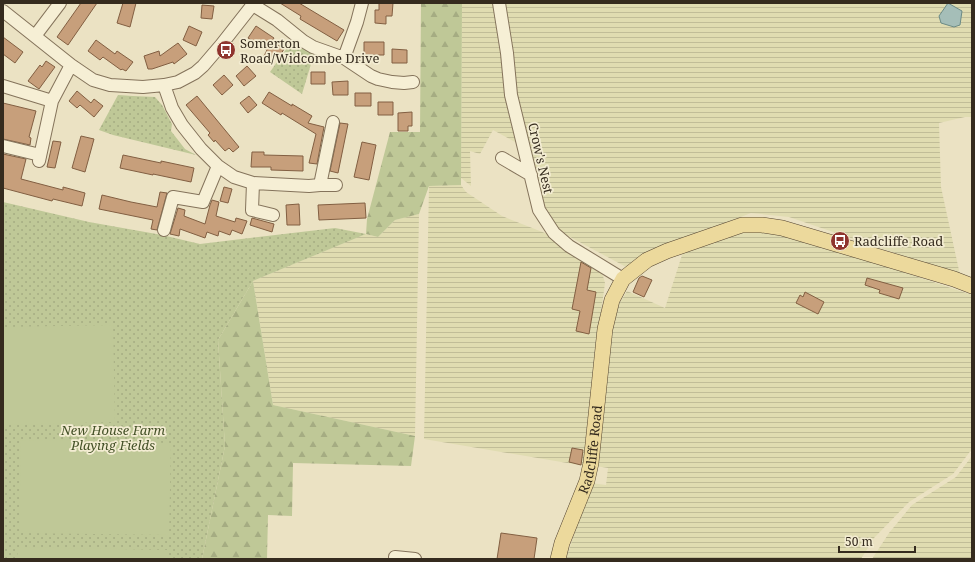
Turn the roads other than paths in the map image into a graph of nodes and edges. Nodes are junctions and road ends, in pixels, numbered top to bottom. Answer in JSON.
{"nodes":[{"id":1,"x":60,"y":3,"type":"edge"},
{"id":2,"x":362,"y":3,"type":"edge"},
{"id":3,"x":499,"y":3,"type":"edge"},
{"id":4,"x":253,"y":4,"type":"edge"},
{"id":5,"x":3,"y":11,"type":"edge"},
{"id":6,"x":35,"y":36,"type":"junction"},
{"id":7,"x":344,"y":58,"type":"junction"},
{"id":8,"x":71,"y":65,"type":"junction"},
{"id":9,"x":164,"y":85,"type":"junction"},
{"id":10,"x":407,"y":85,"type":"dead end"},
{"id":11,"x":3,"y":86,"type":"edge"},
{"id":12,"x":52,"y":101,"type":"junction"},
{"id":13,"x":333,"y":122,"type":"dead end"},
{"id":14,"x":3,"y":146,"type":"edge"},
{"id":15,"x":502,"y":158,"type":"dead end"},
{"id":16,"x":218,"y":166,"type":"junction"},
{"id":17,"x":530,"y":175,"type":"junction"},
{"id":18,"x":253,"y":183,"type":"junction"},
{"id":19,"x":320,"y":185,"type":"junction"},
{"id":20,"x":336,"y":185,"type":"dead end"},
{"id":21,"x":274,"y":215,"type":"dead end"},
{"id":22,"x":164,"y":230,"type":"dead end"},
{"id":23,"x":623,"y":279,"type":"junction"},
{"id":24,"x":972,"y":286,"type":"edge"},
{"id":25,"x":396,"y":557,"type":"dead end"},
{"id":26,"x":415,"y":559,"type":"edge"},
{"id":27,"x":558,"y":559,"type":"edge"}],
"edges":[{"from":1,"to":6,"type":"street"},
{"from":2,"to":7,"type":"street"},
{"from":3,"to":17,"type":"street","name":"Crow's Nest"},
{"from":4,"to":7,"type":"street"},
{"from":4,"to":9,"type":"street"},
{"from":5,"to":6,"type":"street"},
{"from":6,"to":8,"type":"street"},
{"from":7,"to":10,"type":"street"},
{"from":8,"to":9,"type":"street"},
{"from":8,"to":12,"type":"street"},
{"from":9,"to":16,"type":"street"},
{"from":11,"to":12,"type":"street"},
{"from":12,"to":14,"type":"street"},
{"from":13,"to":19,"type":"street"},
{"from":15,"to":17,"type":"street"},
{"from":16,"to":18,"type":"street"},
{"from":16,"to":22,"type":"street"},
{"from":17,"to":23,"type":"street","name":"Crow's Nest"},
{"from":18,"to":19,"type":"street"},
{"from":18,"to":21,"type":"street"},
{"from":19,"to":20,"type":"street"},
{"from":23,"to":24,"type":"main road","name":"Radcliffe Road"},
{"from":23,"to":27,"type":"main road","name":"Radcliffe Road"},
{"from":25,"to":26,"type":"street"}]}
